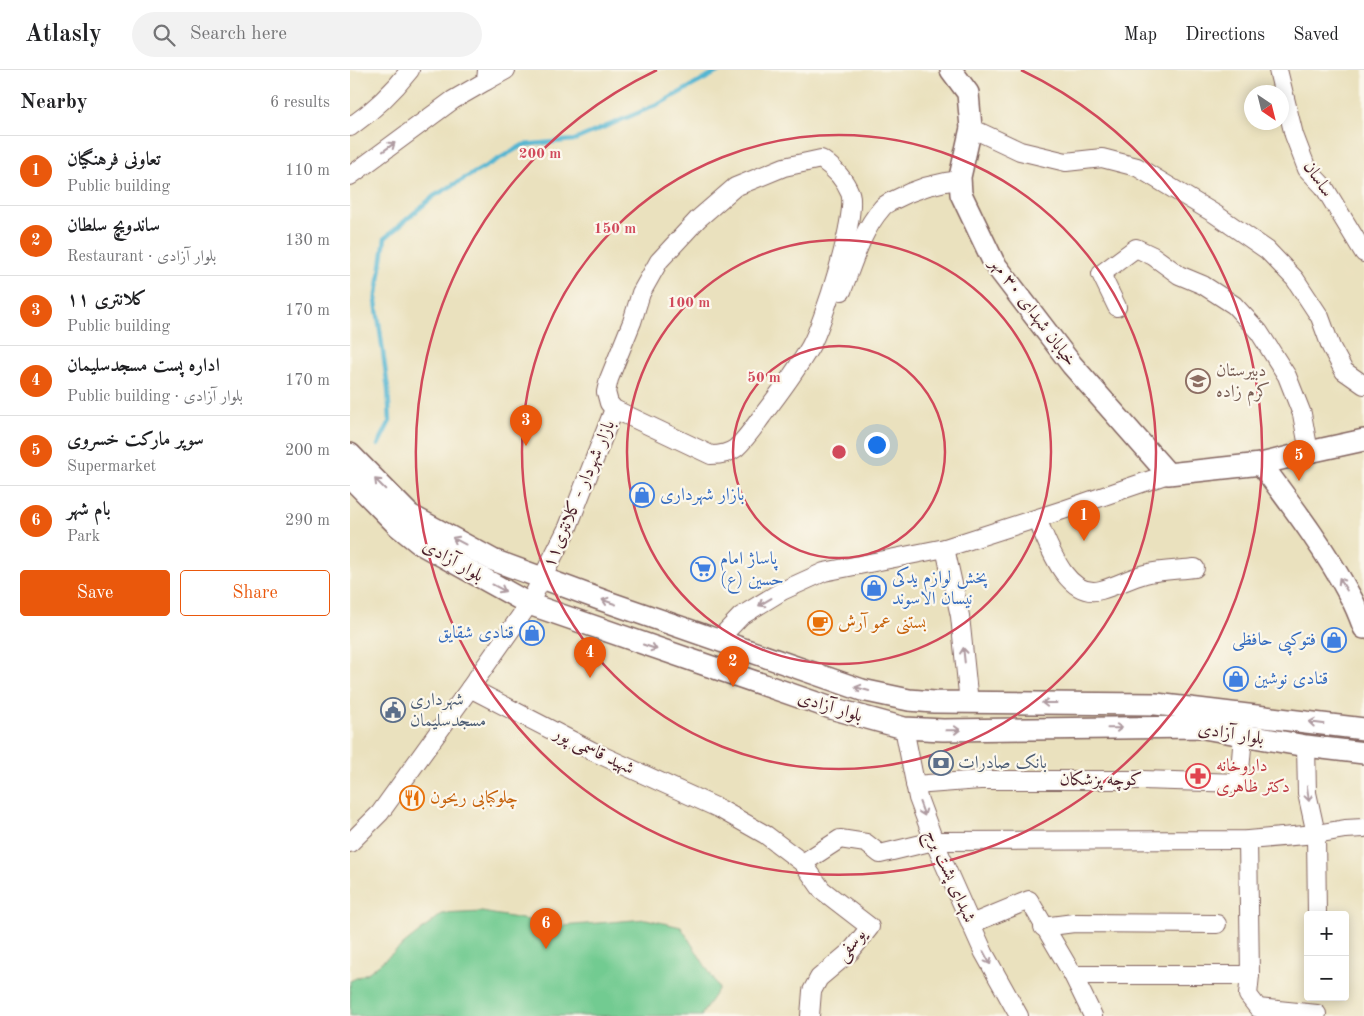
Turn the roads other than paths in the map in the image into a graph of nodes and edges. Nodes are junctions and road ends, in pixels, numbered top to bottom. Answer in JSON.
{"nodes":[{"id":1,"x":410,"y":70,"type":"edge"},
{"id":2,"x":506,"y":70,"type":"edge"},
{"id":3,"x":950,"y":70,"type":"edge"},
{"id":4,"x":1278,"y":70,"type":"edge"},
{"id":5,"x":486,"y":76,"type":"edge"},
{"id":6,"x":350,"y":127,"type":"edge"},
{"id":7,"x":971,"y":128,"type":"junction"},
{"id":8,"x":350,"y":176,"type":"edge"},
{"id":9,"x":960,"y":180,"type":"junction"},
{"id":10,"x":1364,"y":253,"type":"edge"},
{"id":11,"x":1117,"y":307,"type":"dead end"},
{"id":12,"x":821,"y":340,"type":"dead end"},
{"id":13,"x":810,"y":358,"type":"dead end"},
{"id":14,"x":1364,"y":385,"type":"edge"},
{"id":15,"x":614,"y":409,"type":"junction"},
{"id":16,"x":1364,"y":440,"type":"edge"},
{"id":17,"x":735,"y":451,"type":"junction"},
{"id":18,"x":1309,"y":452,"type":"junction"},
{"id":19,"x":350,"y":454,"type":"edge"},
{"id":20,"x":1262,"y":464,"type":"junction"},
{"id":21,"x":1168,"y":474,"type":"junction"},
{"id":22,"x":350,"y":477,"type":"edge"},
{"id":23,"x":1037,"y":519,"type":"junction"},
{"id":24,"x":404,"y":520,"type":"junction"},
{"id":25,"x":945,"y":548,"type":"junction"},
{"id":26,"x":1195,"y":568,"type":"dead end"},
{"id":27,"x":543,"y":578,"type":"junction"},
{"id":28,"x":529,"y":604,"type":"junction"},
{"id":29,"x":1364,"y":628,"type":"edge"},
{"id":30,"x":719,"y":639,"type":"junction"},
{"id":31,"x":470,"y":688,"type":"junction"},
{"id":32,"x":909,"y":700,"type":"junction"},
{"id":33,"x":969,"y":703,"type":"junction"},
{"id":34,"x":904,"y":728,"type":"junction"},
{"id":35,"x":1364,"y":729,"type":"edge"},
{"id":36,"x":1243,"y":735,"type":"junction"},
{"id":37,"x":1306,"y":746,"type":"junction"},
{"id":38,"x":1364,"y":753,"type":"edge"},
{"id":39,"x":915,"y":785,"type":"junction"},
{"id":40,"x":1364,"y":828,"type":"edge"},
{"id":41,"x":1316,"y":834,"type":"junction"},
{"id":42,"x":1248,"y":840,"type":"junction"},
{"id":43,"x":934,"y":841,"type":"junction"},
{"id":44,"x":350,"y":842,"type":"edge"},
{"id":45,"x":804,"y":864,"type":"junction"},
{"id":46,"x":1317,"y":911,"type":"edge"},
{"id":47,"x":971,"y":924,"type":"junction"},
{"id":48,"x":1217,"y":924,"type":"dead end"},
{"id":49,"x":1043,"y":927,"type":"junction"},
{"id":50,"x":1073,"y":975,"type":"junction"},
{"id":51,"x":1250,"y":975,"type":"junction"},
{"id":52,"x":1317,"y":1009,"type":"edge"},
{"id":53,"x":810,"y":1016,"type":"edge"},
{"id":54,"x":1019,"y":1016,"type":"edge"},
{"id":55,"x":1093,"y":1016,"type":"edge"}],
"edges":[{"from":1,"to":6,"type":"street"},
{"from":2,"to":5,"type":"street"},
{"from":3,"to":7,"type":"main road","name":"خیابان شهدای ۳۰ مهر"},
{"from":4,"to":10,"type":"street","name":"ساسان"},
{"from":8,"to":5,"type":"street","one_way":true},
{"from":7,"to":9,"type":"main road","name":"خیابان شهدای ۳۰ مهر"},
{"from":7,"to":14,"type":"street"},
{"from":9,"to":12,"type":"street"},
{"from":9,"to":21,"type":"main road","name":"خیابان شهدای ۳۰ مهر"},
{"from":11,"to":18,"type":"street"},
{"from":13,"to":17,"type":"street"},
{"from":15,"to":17,"type":"street"},
{"from":15,"to":17,"type":"street"},
{"from":15,"to":27,"type":"street","name":"بازار شهردار - کلانتری۱۱"},
{"from":16,"to":18,"type":"main road"},
{"from":18,"to":20,"type":"main road"},
{"from":24,"to":19,"type":"main road","name":"بلوار آزادی","one_way":true},
{"from":20,"to":21,"type":"main road"},
{"from":29,"to":20,"type":"main road","one_way":true},
{"from":21,"to":23,"type":"street"},
{"from":22,"to":24,"type":"main road","name":"بلوار آزادی"},
{"from":23,"to":25,"type":"street"},
{"from":23,"to":26,"type":"street"},
{"from":27,"to":24,"type":"main road","name":"بلوار آزادی","one_way":true},
{"from":24,"to":28,"type":"main road","name":"بلوار آزادی","one_way":true},
{"from":25,"to":30,"type":"street","one_way":true},
{"from":33,"to":25,"type":"street","one_way":true},
{"from":27,"to":28,"type":"street","name":"بازار شهردار - کلانتری۱۱"},
{"from":30,"to":27,"type":"main road","name":"بلوار آزادی","one_way":true},
{"from":28,"to":31,"type":"street","name":"بازار شهردار - کلانتری۱۱"},
{"from":28,"to":34,"type":"main road","name":"بلوار آزادی","one_way":true},
{"from":32,"to":30,"type":"main road","name":"بلوار آزادی","one_way":true},
{"from":31,"to":44,"type":"street","name":"بازار شهردار - کلانتری۱۱"},
{"from":31,"to":45,"type":"street","name":"شهید قاسمی پور"},
{"from":32,"to":33,"type":"main road","name":"بلوار آزادی"},
{"from":32,"to":34,"type":"main road"},
{"from":35,"to":33,"type":"main road","name":"بلوار آزادی","one_way":true},
{"from":34,"to":36,"type":"main road","name":"بلوار آزادی","one_way":true},
{"from":34,"to":39,"type":"street","name":"شهدای پشت برج"},
{"from":36,"to":37,"type":"main road","name":"بلوار آزادی"},
{"from":36,"to":39,"type":"street","name":"کوچه پزشکان"},
{"from":37,"to":38,"type":"main road","name":"بلوار آزادی"},
{"from":37,"to":41,"type":"street","one_way":true},
{"from":39,"to":43,"type":"street","name":"شهدای پشت برج","one_way":true},
{"from":40,"to":41,"type":"street"},
{"from":41,"to":42,"type":"street"},
{"from":41,"to":46,"type":"street"},
{"from":42,"to":43,"type":"street"},
{"from":42,"to":51,"type":"street"},
{"from":43,"to":45,"type":"street"},
{"from":43,"to":47,"type":"street","name":"شهدای پشت برج"},
{"from":45,"to":53,"type":"street","name":"یوسفی"},
{"from":47,"to":49,"type":"street"},
{"from":47,"to":54,"type":"street","name":"شهدای پشت برج","one_way":true},
{"from":48,"to":49,"type":"street"},
{"from":49,"to":50,"type":"street"},
{"from":50,"to":51,"type":"street"},
{"from":50,"to":55,"type":"street"},
{"from":51,"to":52,"type":"street"}]}
